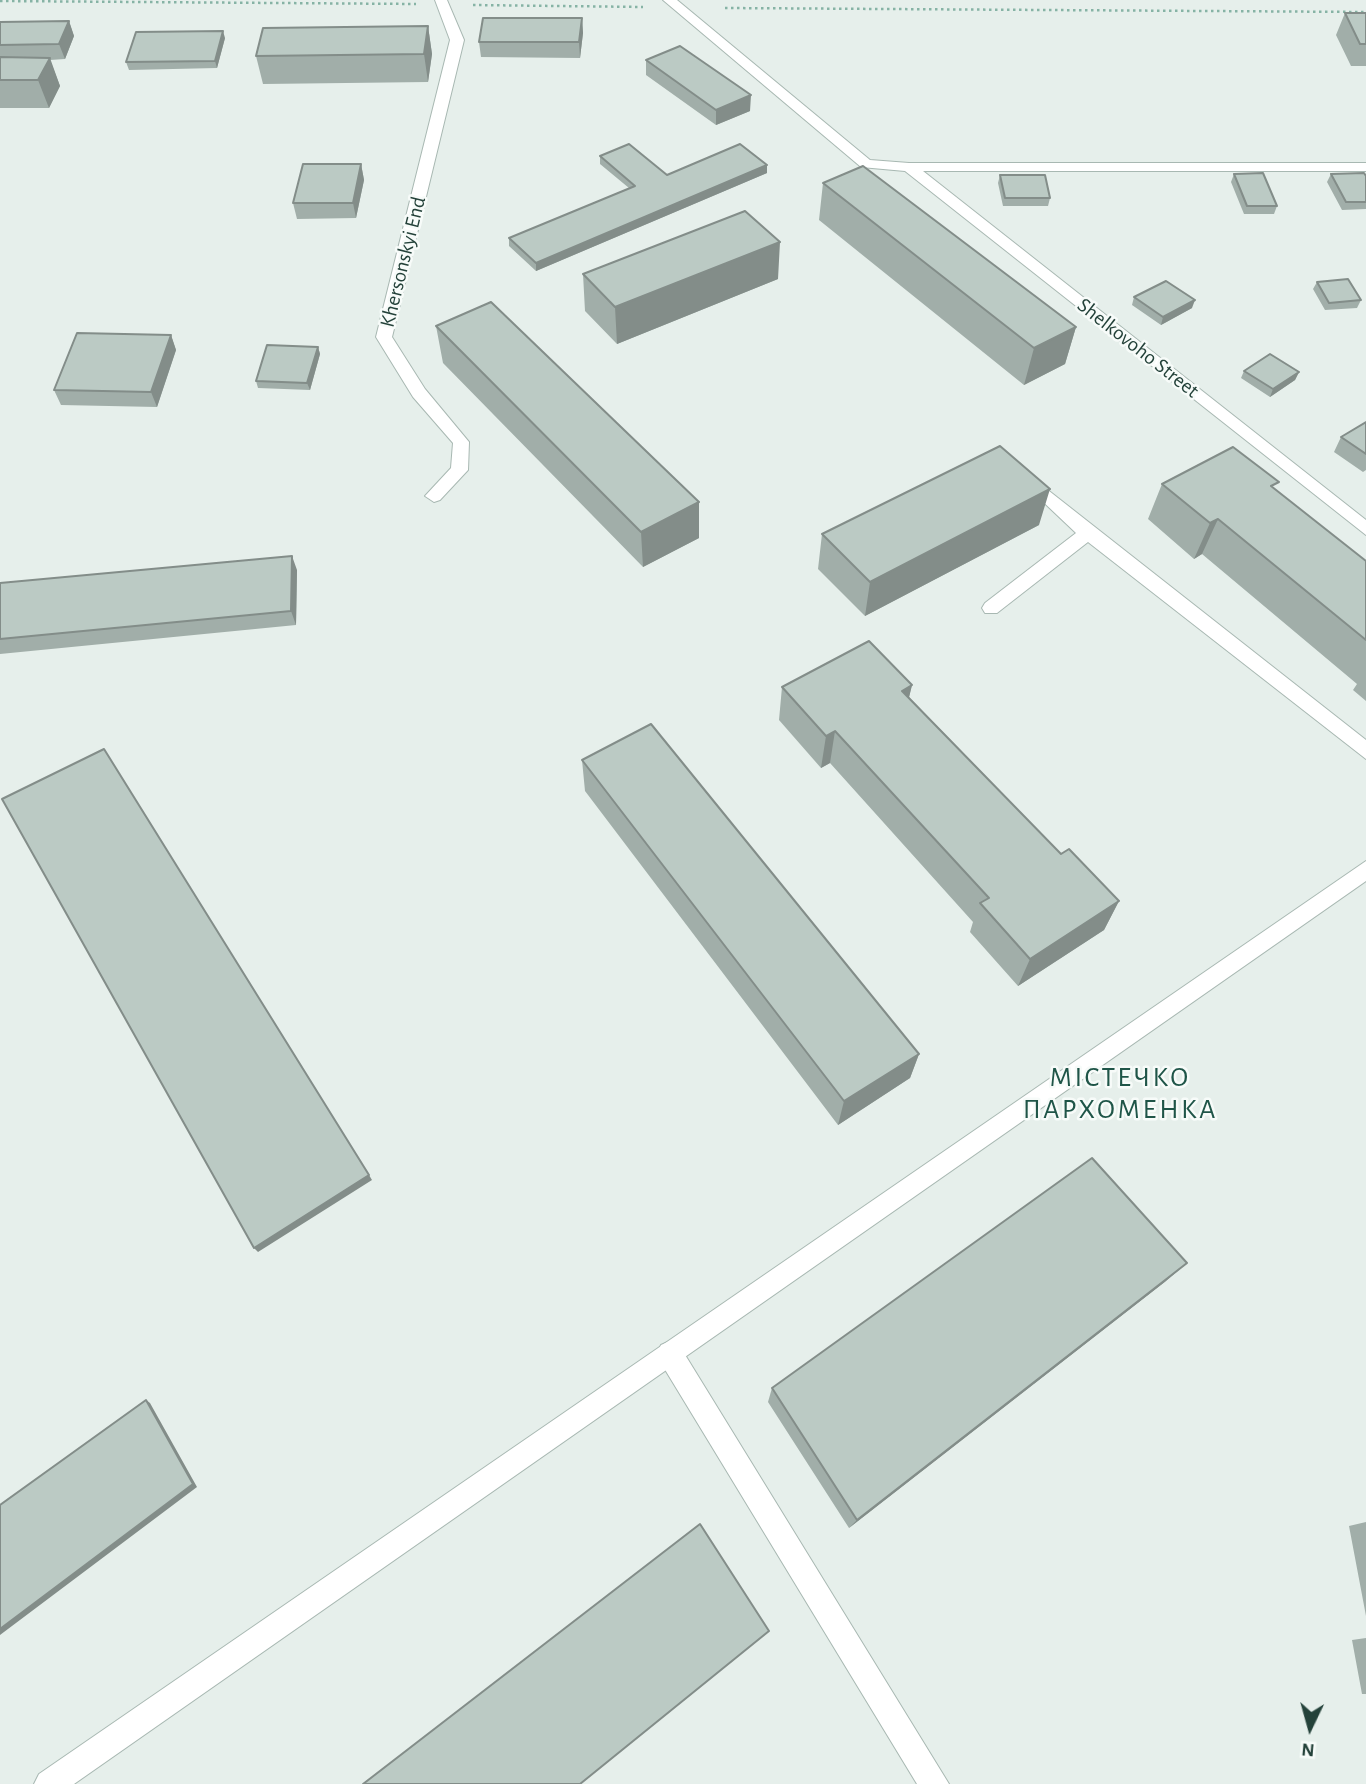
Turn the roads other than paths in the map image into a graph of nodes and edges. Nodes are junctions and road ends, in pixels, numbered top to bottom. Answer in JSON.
{"nodes":[{"id":1,"x":441,"y":2,"type":"edge"},
{"id":2,"x":672,"y":4,"type":"edge"},
{"id":3,"x":909,"y":167,"type":"junction"},
{"id":4,"x":1366,"y":167,"type":"edge"},
{"id":5,"x":1044,"y":493,"type":"edge"},
{"id":6,"x":434,"y":496,"type":"dead end"},
{"id":7,"x":1366,"y":530,"type":"edge"},
{"id":8,"x":1088,"y":533,"type":"junction"},
{"id":9,"x":991,"y":608,"type":"dead end"},
{"id":10,"x":1366,"y":751,"type":"edge"},
{"id":11,"x":1366,"y":870,"type":"edge"},
{"id":12,"x":670,"y":1354,"type":"junction"},
{"id":13,"x":49,"y":1784,"type":"edge"},
{"id":14,"x":934,"y":1784,"type":"edge"}],
"edges":[{"from":1,"to":6,"type":"street","name":"Khersonskyi End"},
{"from":2,"to":3,"type":"street"},
{"from":3,"to":4,"type":"street"},
{"from":3,"to":7,"type":"street","name":"Shelkovoho Street"},
{"from":5,"to":8,"type":"street"},
{"from":8,"to":9,"type":"street"},
{"from":8,"to":10,"type":"street"},
{"from":11,"to":12,"type":"street"},
{"from":12,"to":13,"type":"street"},
{"from":12,"to":14,"type":"street"}]}
